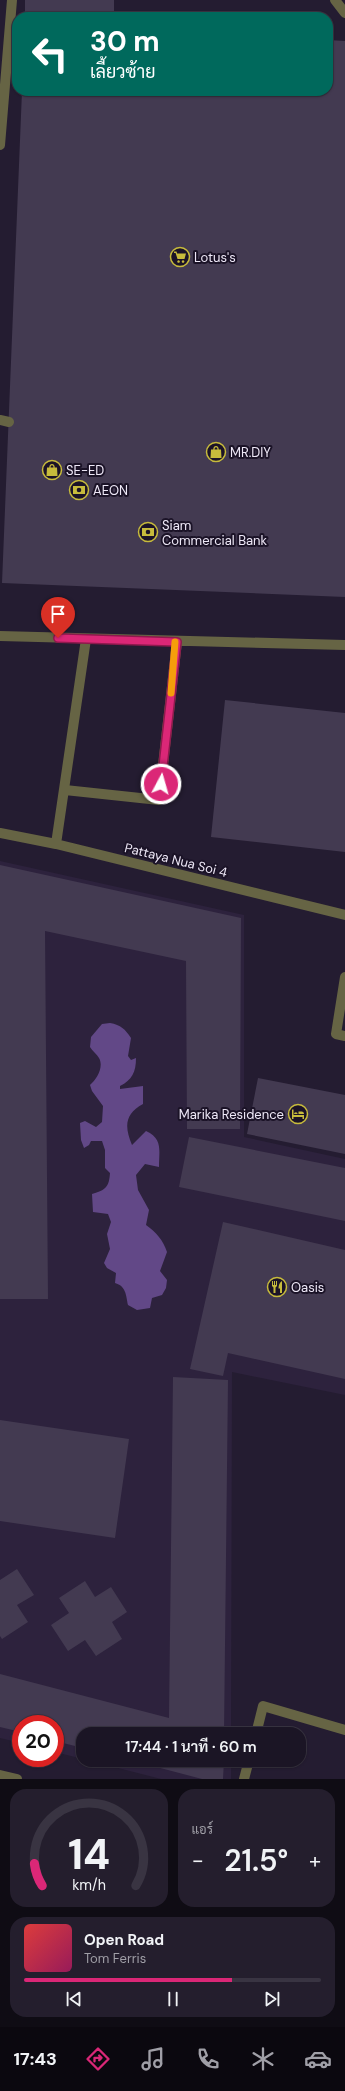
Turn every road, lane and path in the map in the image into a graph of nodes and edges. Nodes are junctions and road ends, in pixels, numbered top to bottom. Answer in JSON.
{"nodes":[{"id":1,"x":12,"y":0,"type":"edge"},
{"id":2,"x":335,"y":0,"type":"edge"},
{"id":3,"x":345,"y":13,"type":"edge"},
{"id":4,"x":0,"y":145,"type":"edge"},
{"id":5,"x":0,"y":636,"type":"edge"},
{"id":6,"x":86,"y":639,"type":"junction"},
{"id":7,"x":177,"y":642,"type":"junction"},
{"id":8,"x":345,"y":645,"type":"edge"},
{"id":9,"x":65,"y":790,"type":"junction"},
{"id":10,"x":0,"y":833,"type":"edge"},
{"id":11,"x":56,"y":844,"type":"junction"},
{"id":12,"x":345,"y":915,"type":"edge"},
{"id":13,"x":345,"y":977,"type":"edge"},
{"id":14,"x":345,"y":1036,"type":"edge"},
{"id":15,"x":258,"y":1727,"type":"edge"},
{"id":16,"x":345,"y":1730,"type":"edge"},
{"id":17,"x":247,"y":1767,"type":"edge"},
{"id":18,"x":0,"y":1775,"type":"edge"},
{"id":19,"x":17,"y":1779,"type":"edge"},
{"id":20,"x":244,"y":1779,"type":"edge"}],
"edges":[{"from":1,"to":4,"type":"street"},
{"from":2,"to":3,"type":"street"},
{"from":5,"to":6,"type":"street"},
{"from":6,"to":7,"type":"street"},
{"from":6,"to":9,"type":"street"},
{"from":7,"to":8,"type":"street"},
{"from":7,"to":9,"type":"street"},
{"from":9,"to":11,"type":"street"},
{"from":10,"to":11,"type":"street","name":"Pattaya Nua Soi 4"},
{"from":11,"to":12,"type":"street","name":"Pattaya Nua Soi 4"},
{"from":13,"to":14,"type":"street"},
{"from":15,"to":16,"type":"street"},
{"from":17,"to":20,"type":"street"},
{"from":18,"to":19,"type":"street"}]}
